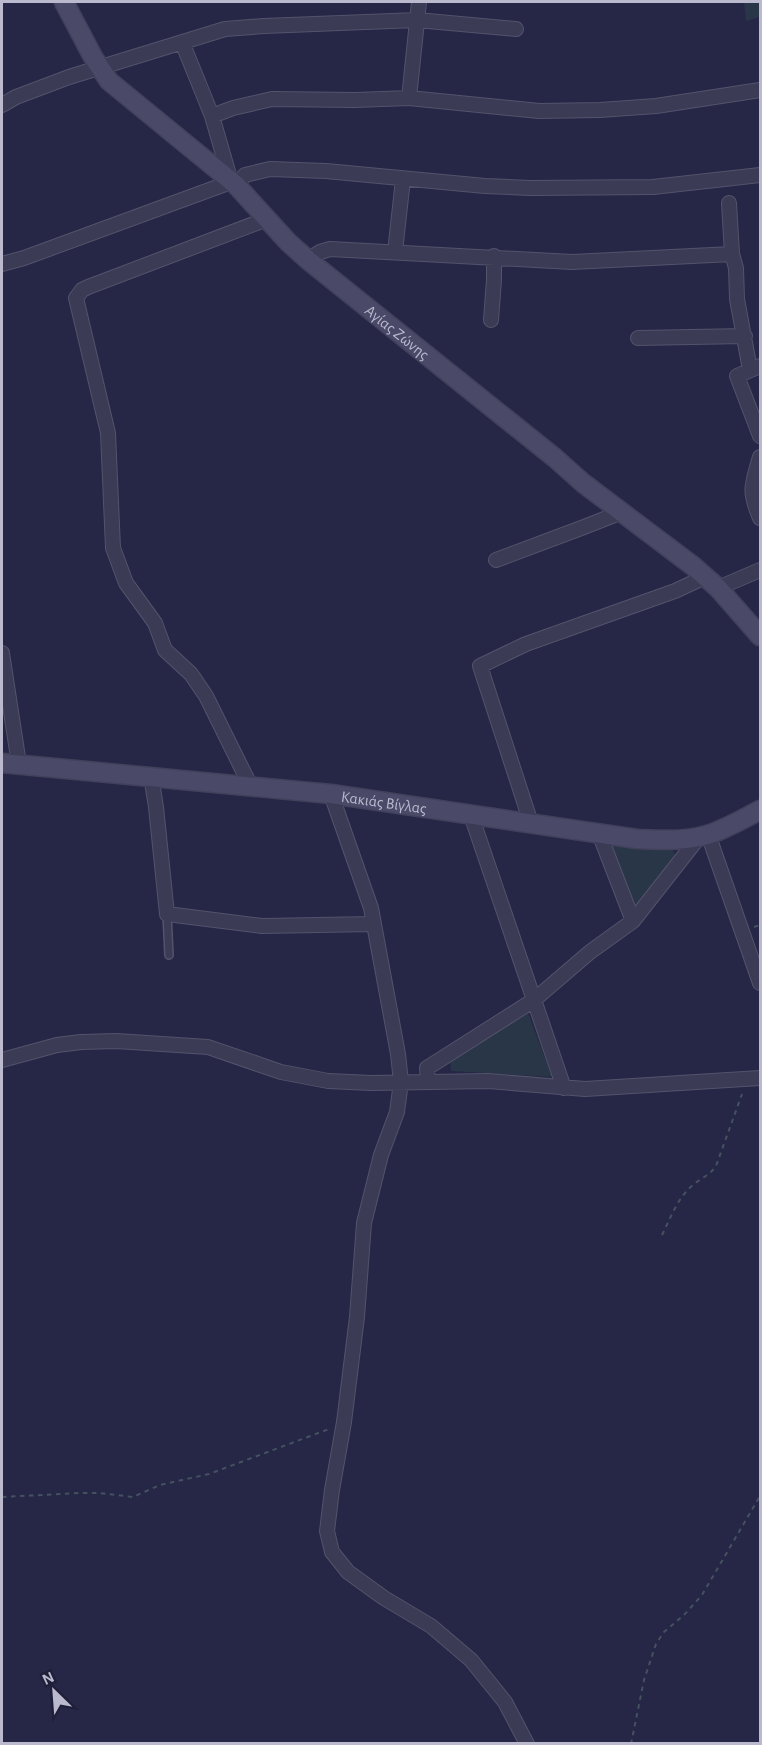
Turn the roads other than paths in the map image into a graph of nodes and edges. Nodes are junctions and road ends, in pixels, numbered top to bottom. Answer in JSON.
{"nodes":[{"id":1,"x":64,"y":2,"type":"edge"},
{"id":2,"x":419,"y":2,"type":"edge"},
{"id":3,"x":417,"y":21,"type":"junction"},
{"id":4,"x":516,"y":29,"type":"dead end"},
{"id":5,"x":182,"y":42,"type":"junction"},
{"id":6,"x":99,"y":67,"type":"junction"},
{"id":7,"x":760,"y":90,"type":"edge"},
{"id":8,"x":409,"y":98,"type":"junction"},
{"id":9,"x":2,"y":105,"type":"edge"},
{"id":10,"x":212,"y":116,"type":"junction"},
{"id":11,"x":760,"y":175,"type":"edge"},
{"id":12,"x":404,"y":179,"type":"junction"},
{"id":13,"x":233,"y":184,"type":"junction"},
{"id":14,"x":729,"y":203,"type":"dead end"},
{"id":15,"x":267,"y":219,"type":"junction"},
{"id":16,"x":395,"y":252,"type":"junction"},
{"id":17,"x":732,"y":254,"type":"junction"},
{"id":18,"x":494,"y":256,"type":"junction"},
{"id":19,"x":308,"y":260,"type":"junction"},
{"id":20,"x":2,"y":264,"type":"edge"},
{"id":21,"x":491,"y":320,"type":"dead end"},
{"id":22,"x":745,"y":336,"type":"junction"},
{"id":23,"x":638,"y":338,"type":"dead end"},
{"id":24,"x":755,"y":368,"type":"edge"},
{"id":25,"x":760,"y":436,"type":"edge"},
{"id":26,"x":760,"y":457,"type":"edge"},
{"id":27,"x":622,"y":512,"type":"junction"},
{"id":28,"x":760,"y":518,"type":"edge"},
{"id":29,"x":496,"y":560,"type":"dead end"},
{"id":30,"x":760,"y":570,"type":"edge"},
{"id":31,"x":711,"y":582,"type":"junction"},
{"id":32,"x":760,"y":636,"type":"edge"},
{"id":33,"x":2,"y":653,"type":"edge"},
{"id":34,"x":10,"y":763,"type":"edge"},
{"id":35,"x":151,"y":776,"type":"junction"},
{"id":36,"x":251,"y":787,"type":"junction"},
{"id":37,"x":330,"y":794,"type":"junction"},
{"id":38,"x":760,"y":810,"type":"edge"},
{"id":39,"x":471,"y":814,"type":"junction"},
{"id":40,"x":531,"y":823,"type":"junction"},
{"id":41,"x":599,"y":833,"type":"junction"},
{"id":42,"x":704,"y":836,"type":"junction"},
{"id":43,"x":166,"y":914,"type":"junction"},
{"id":44,"x":633,"y":921,"type":"junction"},
{"id":45,"x":374,"y":924,"type":"junction"},
{"id":46,"x":169,"y":955,"type":"dead end"},
{"id":47,"x":760,"y":982,"type":"edge"},
{"id":48,"x":534,"y":1000,"type":"junction"},
{"id":49,"x":2,"y":1060,"type":"edge"},
{"id":50,"x":400,"y":1075,"type":"junction"},
{"id":51,"x":428,"y":1075,"type":"junction"},
{"id":52,"x":760,"y":1078,"type":"edge"},
{"id":53,"x":564,"y":1088,"type":"junction"},
{"id":54,"x":527,"y":1743,"type":"edge"}],
"edges":[{"from":1,"to":6,"type":"street","name":"Αγίας Ζώνης"},
{"from":2,"to":3,"type":"street"},
{"from":3,"to":4,"type":"street"},
{"from":3,"to":5,"type":"street"},
{"from":3,"to":8,"type":"street"},
{"from":5,"to":6,"type":"street"},
{"from":5,"to":10,"type":"street"},
{"from":6,"to":9,"type":"street"},
{"from":6,"to":13,"type":"street","name":"Αγίας Ζώνης"},
{"from":7,"to":8,"type":"street"},
{"from":8,"to":10,"type":"street"},
{"from":10,"to":13,"type":"street"},
{"from":11,"to":12,"type":"street"},
{"from":12,"to":13,"type":"street"},
{"from":12,"to":16,"type":"street"},
{"from":13,"to":15,"type":"street","name":"Αγίας Ζώνης"},
{"from":13,"to":20,"type":"street"},
{"from":14,"to":17,"type":"street"},
{"from":15,"to":19,"type":"street","name":"Αγίας Ζώνης"},
{"from":15,"to":36,"type":"street"},
{"from":16,"to":18,"type":"street"},
{"from":16,"to":19,"type":"street"},
{"from":17,"to":18,"type":"street"},
{"from":17,"to":22,"type":"street"},
{"from":18,"to":21,"type":"street"},
{"from":19,"to":27,"type":"street","name":"Αγίας Ζώνης"},
{"from":22,"to":23,"type":"street"},
{"from":22,"to":24,"type":"street"},
{"from":24,"to":25,"type":"street"},
{"from":26,"to":28,"type":"street"},
{"from":27,"to":29,"type":"street"},
{"from":27,"to":31,"type":"street","name":"Αγίας Ζώνης"},
{"from":30,"to":31,"type":"street"},
{"from":31,"to":32,"type":"street","name":"Αγίας Ζώνης"},
{"from":31,"to":40,"type":"street"},
{"from":33,"to":34,"type":"street"},
{"from":34,"to":35,"type":"street","name":"Κακιάς Βίγλας"},
{"from":35,"to":36,"type":"street","name":"Κακιάς Βίγλας"},
{"from":35,"to":43,"type":"street"},
{"from":36,"to":37,"type":"street","name":"Κακιάς Βίγλας"},
{"from":37,"to":39,"type":"street","name":"Κακιάς Βίγλας"},
{"from":37,"to":45,"type":"street"},
{"from":38,"to":42,"type":"street","name":"Κακιάς Βίγλας"},
{"from":39,"to":40,"type":"street","name":"Κακιάς Βίγλας"},
{"from":39,"to":48,"type":"street"},
{"from":40,"to":41,"type":"street","name":"Κακιάς Βίγλας"},
{"from":41,"to":42,"type":"street","name":"Κακιάς Βίγλας"},
{"from":41,"to":44,"type":"street"},
{"from":42,"to":44,"type":"street"},
{"from":42,"to":47,"type":"street"},
{"from":43,"to":45,"type":"street"},
{"from":43,"to":46,"type":"lane"},
{"from":44,"to":48,"type":"street"},
{"from":45,"to":50,"type":"street"},
{"from":48,"to":51,"type":"street"},
{"from":48,"to":53,"type":"street"},
{"from":49,"to":50,"type":"street"},
{"from":50,"to":51,"type":"street"},
{"from":50,"to":54,"type":"street"},
{"from":51,"to":53,"type":"street"},
{"from":52,"to":53,"type":"street"}]}
